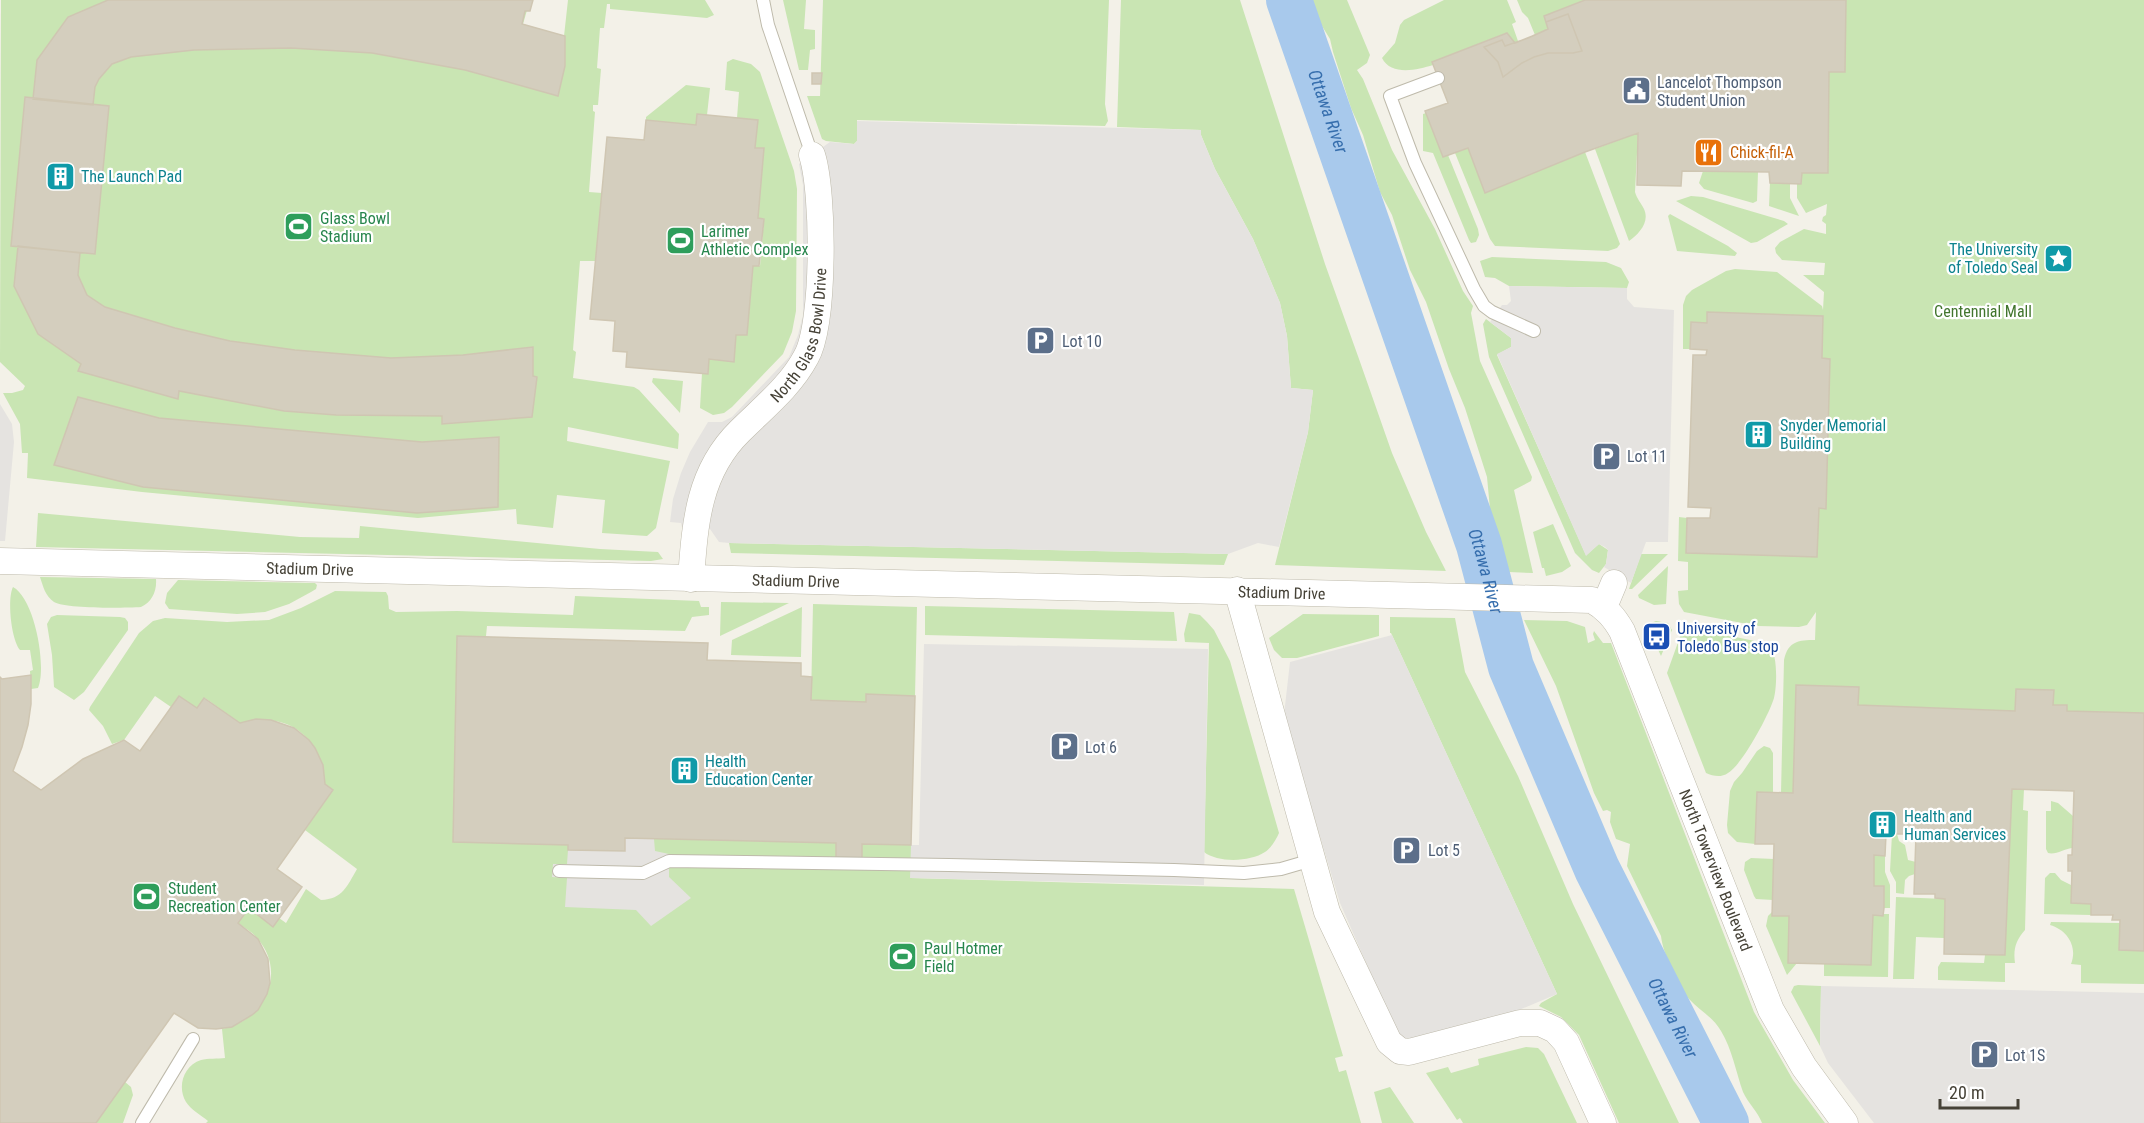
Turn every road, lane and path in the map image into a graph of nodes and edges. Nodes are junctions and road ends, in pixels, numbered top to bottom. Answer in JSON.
{"nodes":[{"id":1,"x":763,"y":0,"type":"edge"},
{"id":2,"x":1438,"y":78,"type":"dead end"},
{"id":3,"x":812,"y":155,"type":"joint"},
{"id":4,"x":1534,"y":332,"type":"dead end"},
{"id":5,"x":0,"y":561,"type":"edge"},
{"id":6,"x":691,"y":579,"type":"junction"},
{"id":7,"x":1614,"y":583,"type":"dead end"},
{"id":8,"x":1237,"y":590,"type":"junction"},
{"id":9,"x":1598,"y":603,"type":"junction"},
{"id":10,"x":1312,"y":860,"type":"junction"},
{"id":11,"x":559,"y":871,"type":"dead end"},
{"id":12,"x":193,"y":1039,"type":"dead end"},
{"id":13,"x":142,"y":1123,"type":"edge"},
{"id":14,"x":1603,"y":1123,"type":"edge"},
{"id":15,"x":1845,"y":1123,"type":"edge"}],
"edges":[{"from":1,"to":3,"type":"lane","name":"North Glass Bowl Drive"},
{"from":2,"to":4,"type":"lane"},
{"from":3,"to":6,"type":"street","name":"North Glass Bowl Drive"},
{"from":5,"to":6,"type":"street","name":"Stadium Drive"},
{"from":6,"to":8,"type":"street","name":"Stadium Drive"},
{"from":7,"to":9,"type":"street"},
{"from":8,"to":9,"type":"street","name":"Stadium Drive"},
{"from":8,"to":10,"type":"street"},
{"from":9,"to":15,"type":"street","name":"North Towerview Boulevard"},
{"from":10,"to":11,"type":"lane"},
{"from":10,"to":14,"type":"street"},
{"from":12,"to":13,"type":"lane"}]}
